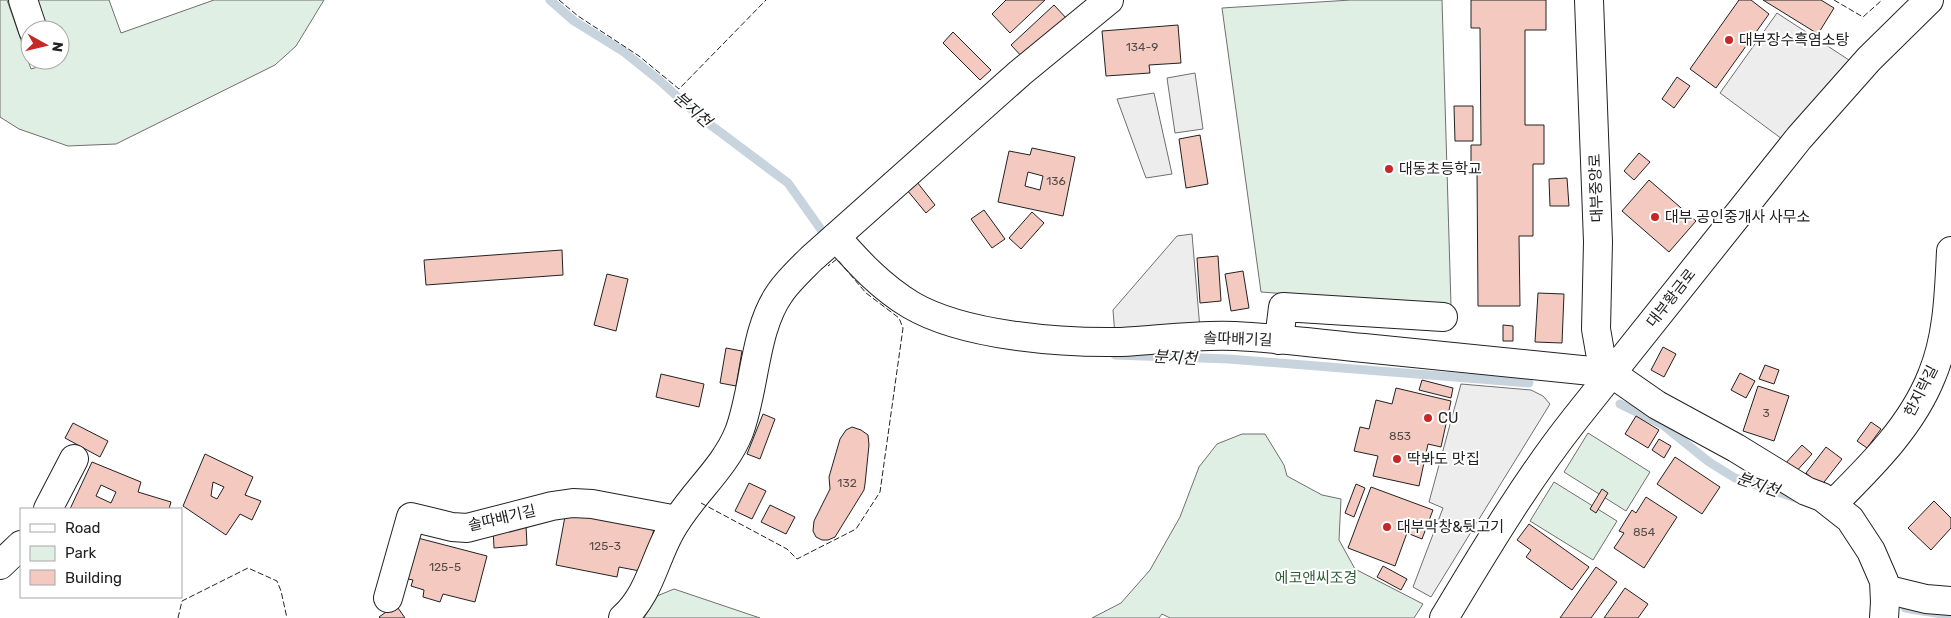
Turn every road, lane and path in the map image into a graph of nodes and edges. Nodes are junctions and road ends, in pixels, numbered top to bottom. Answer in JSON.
{"nodes":[{"id":1,"x":22,"y":0,"type":"edge"},
{"id":2,"x":1109,"y":0,"type":"edge"},
{"id":3,"x":1589,"y":0,"type":"edge"},
{"id":4,"x":1929,"y":0,"type":"edge"},
{"id":5,"x":30,"y":20,"type":"edge"},
{"id":6,"x":836,"y":237,"type":"junction"},
{"id":7,"x":1951,"y":251,"type":"edge"},
{"id":8,"x":1443,"y":317,"type":"dead end"},
{"id":9,"x":1278,"y":340,"type":"junction"},
{"id":10,"x":1611,"y":373,"type":"junction"},
{"id":11,"x":74,"y":459,"type":"dead end"},
{"id":12,"x":1833,"y":504,"type":"junction"},
{"id":13,"x":49,"y":508,"type":"edge"},
{"id":14,"x":677,"y":520,"type":"junction"},
{"id":15,"x":20,"y":546,"type":"edge"},
{"id":16,"x":0,"y":565,"type":"edge"},
{"id":17,"x":1885,"y":589,"type":"junction"},
{"id":18,"x":388,"y":598,"type":"dead end"},
{"id":19,"x":1951,"y":601,"type":"edge"},
{"id":20,"x":624,"y":618,"type":"edge"},
{"id":21,"x":1444,"y":618,"type":"edge"},
{"id":22,"x":1884,"y":618,"type":"edge"}],
"edges":[{"from":1,"to":5,"type":"main road"},
{"from":2,"to":6,"type":"main road"},
{"from":3,"to":10,"type":"main road","name":"대부중앙로"},
{"from":4,"to":10,"type":"main road","name":"대부황금로"},
{"from":6,"to":9,"type":"main road","name":"솔따배기길"},
{"from":6,"to":14,"type":"main road"},
{"from":7,"to":12,"type":"main road","name":"한지락길"},
{"from":8,"to":9,"type":"main road"},
{"from":9,"to":10,"type":"main road","name":"솔따배기길"},
{"from":10,"to":12,"type":"main road"},
{"from":10,"to":21,"type":"main road","name":"대부황금로"},
{"from":11,"to":13,"type":"main road"},
{"from":12,"to":17,"type":"main road"},
{"from":14,"to":18,"type":"main road","name":"솔따배기길"},
{"from":14,"to":20,"type":"main road"},
{"from":15,"to":16,"type":"main road"},
{"from":17,"to":19,"type":"main road"},
{"from":17,"to":22,"type":"main road"}]}
